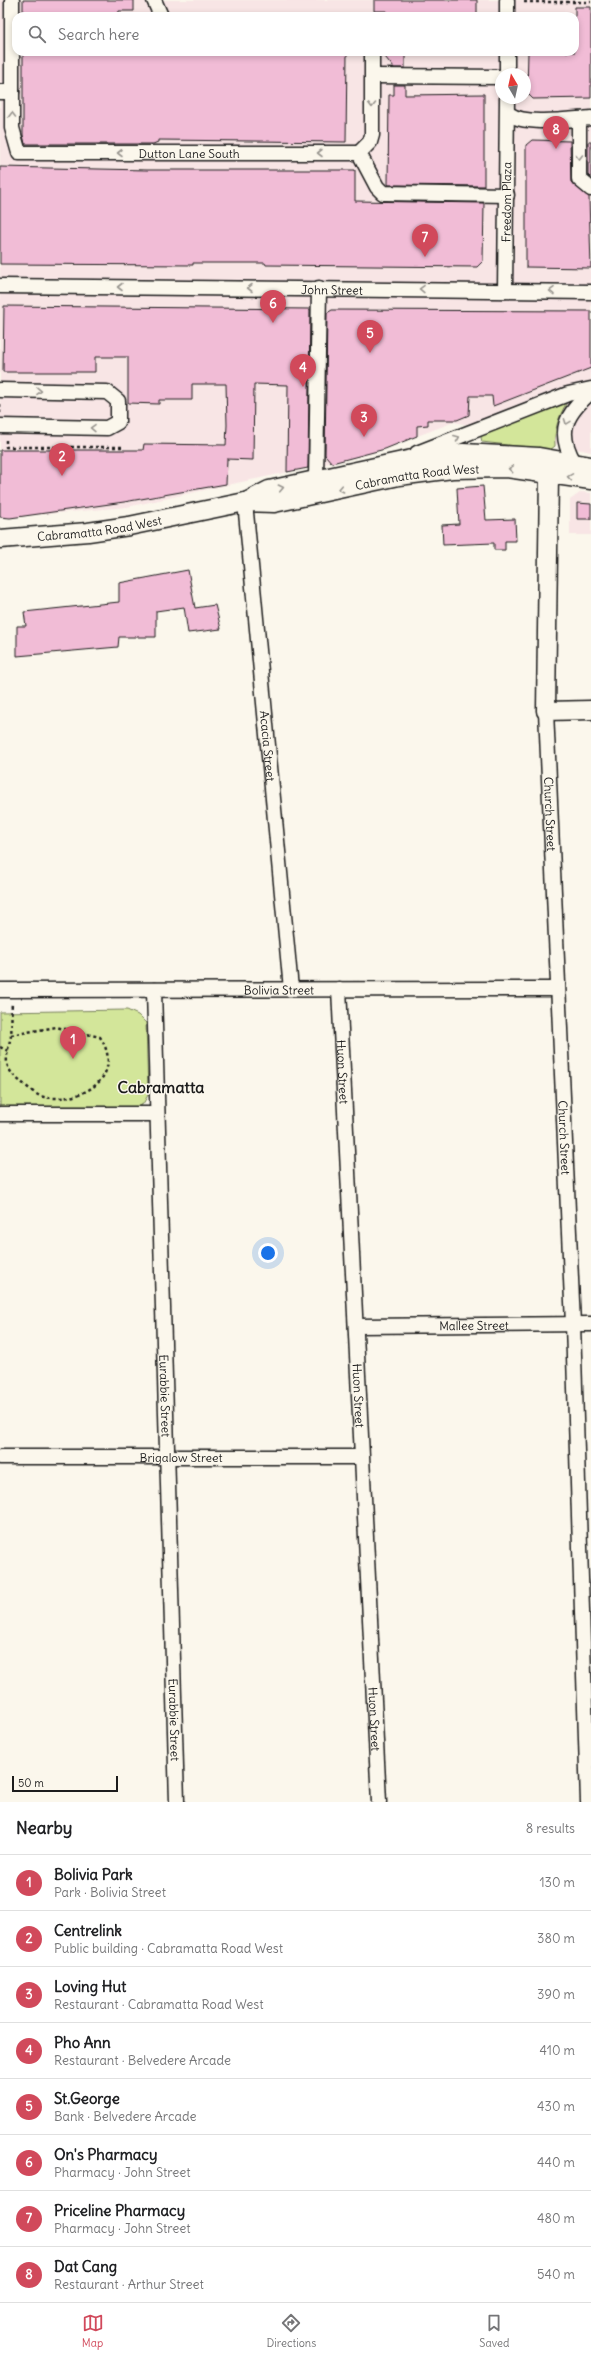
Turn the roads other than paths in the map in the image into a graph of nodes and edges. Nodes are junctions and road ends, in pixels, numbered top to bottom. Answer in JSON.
{"nodes":[{"id":1,"x":12,"y":0,"type":"edge"},
{"id":2,"x":507,"y":0,"type":"edge"},
{"id":3,"x":507,"y":12,"type":"edge"},
{"id":4,"x":372,"y":56,"type":"edge"},
{"id":5,"x":507,"y":56,"type":"edge"},
{"id":6,"x":507,"y":68,"type":"edge"},
{"id":7,"x":373,"y":76,"type":"junction"},
{"id":8,"x":495,"y":77,"type":"edge"},
{"id":9,"x":6,"y":92,"type":"edge"},
{"id":10,"x":508,"y":104,"type":"edge"},
{"id":11,"x":509,"y":114,"type":"junction"},
{"id":12,"x":585,"y":119,"type":"edge"},
{"id":13,"x":359,"y":153,"type":"junction"},
{"id":14,"x":591,"y":189,"type":"edge"},
{"id":15,"x":507,"y":195,"type":"junction"},
{"id":16,"x":0,"y":286,"type":"edge"},
{"id":17,"x":319,"y":288,"type":"junction"},
{"id":18,"x":505,"y":291,"type":"junction"},
{"id":19,"x":591,"y":292,"type":"edge"},
{"id":20,"x":0,"y":390,"type":"edge"},
{"id":21,"x":591,"y":390,"type":"edge"},
{"id":22,"x":3,"y":431,"type":"edge"},
{"id":23,"x":583,"y":464,"type":"edge"},
{"id":24,"x":381,"y":466,"type":"junction"},
{"id":25,"x":549,"y":474,"type":"junction"},
{"id":26,"x":316,"y":480,"type":"junction"},
{"id":27,"x":591,"y":480,"type":"edge"},
{"id":28,"x":245,"y":502,"type":"junction"},
{"id":29,"x":0,"y":539,"type":"edge"},
{"id":30,"x":591,"y":710,"type":"edge"},
{"id":31,"x":546,"y":711,"type":"junction"},
{"id":32,"x":291,"y":989,"type":"junction"},
{"id":33,"x":339,"y":989,"type":"junction"},
{"id":34,"x":557,"y":989,"type":"junction"},
{"id":35,"x":6,"y":990,"type":"edge"},
{"id":36,"x":154,"y":990,"type":"junction"},
{"id":37,"x":0,"y":1114,"type":"edge"},
{"id":38,"x":157,"y":1114,"type":"junction"},
{"id":39,"x":573,"y":1324,"type":"junction"},
{"id":40,"x":591,"y":1324,"type":"edge"},
{"id":41,"x":356,"y":1326,"type":"junction"},
{"id":42,"x":0,"y":1457,"type":"edge"},
{"id":43,"x":168,"y":1457,"type":"junction"},
{"id":44,"x":361,"y":1457,"type":"junction"},
{"id":45,"x":177,"y":1802,"type":"edge"},
{"id":46,"x":379,"y":1802,"type":"edge"},
{"id":47,"x":588,"y":1802,"type":"edge"}],
"edges":[{"from":1,"to":9,"type":"street"},
{"from":2,"to":3,"type":"street"},
{"from":4,"to":7,"type":"street"},
{"from":5,"to":6,"type":"street"},
{"from":7,"to":8,"type":"street"},
{"from":7,"to":13,"type":"street","one_way":true},
{"from":13,"to":9,"type":"street","name":"Dutton Lane South","one_way":true},
{"from":10,"to":11,"type":"street","name":"Freedom Plaza"},
{"from":11,"to":12,"type":"street"},
{"from":11,"to":15,"type":"street","name":"Freedom Plaza"},
{"from":12,"to":14,"type":"street","one_way":true},
{"from":13,"to":15,"type":"street"},
{"from":15,"to":18,"type":"street","name":"Freedom Plaza"},
{"from":17,"to":16,"type":"street","name":"John Street","one_way":true},
{"from":18,"to":17,"type":"street","name":"John Street","one_way":true},
{"from":17,"to":26,"type":"street"},
{"from":19,"to":18,"type":"street","name":"John Street","one_way":true},
{"from":20,"to":22,"type":"street","one_way":true},
{"from":21,"to":23,"type":"street","name":"Cabramatta Road West","one_way":true},
{"from":24,"to":21,"type":"street","name":"Cabramatta Road West","one_way":true},
{"from":23,"to":24,"type":"main road","name":"Cabramatta Road West"},
{"from":24,"to":26,"type":"main road","name":"Cabramatta Road West"},
{"from":27,"to":25,"type":"main road","name":"Cabramatta Road West","one_way":true},
{"from":25,"to":28,"type":"main road","name":"Cabramatta Road West","one_way":true},
{"from":25,"to":31,"type":"main road","name":"Church Street"},
{"from":28,"to":26,"type":"main road","name":"Cabramatta Road West","one_way":true},
{"from":28,"to":29,"type":"main road","name":"Cabramatta Road West"},
{"from":28,"to":32,"type":"street","name":"Acacia Street"},
{"from":30,"to":31,"type":"main road"},
{"from":31,"to":34,"type":"street","name":"Church Street"},
{"from":32,"to":33,"type":"street","name":"Bolivia Street"},
{"from":32,"to":36,"type":"street","name":"Bolivia Street"},
{"from":33,"to":34,"type":"street","name":"Bolivia Street"},
{"from":33,"to":41,"type":"street","name":"Huon Street"},
{"from":34,"to":39,"type":"street","name":"Church Street"},
{"from":35,"to":36,"type":"street","name":"Bolivia Street"},
{"from":36,"to":38,"type":"street","name":"Eurabbie Street"},
{"from":37,"to":38,"type":"street"},
{"from":38,"to":43,"type":"street","name":"Eurabbie Street"},
{"from":39,"to":40,"type":"street","name":"Mallee Street"},
{"from":39,"to":41,"type":"street","name":"Mallee Street"},
{"from":39,"to":47,"type":"street","name":"Church Street"},
{"from":41,"to":44,"type":"street","name":"Huon Street"},
{"from":42,"to":43,"type":"street","name":"Brigalow Street"},
{"from":43,"to":44,"type":"street","name":"Brigalow Street"},
{"from":43,"to":45,"type":"street","name":"Eurabbie Street"},
{"from":44,"to":46,"type":"street","name":"Huon Street"}]}
